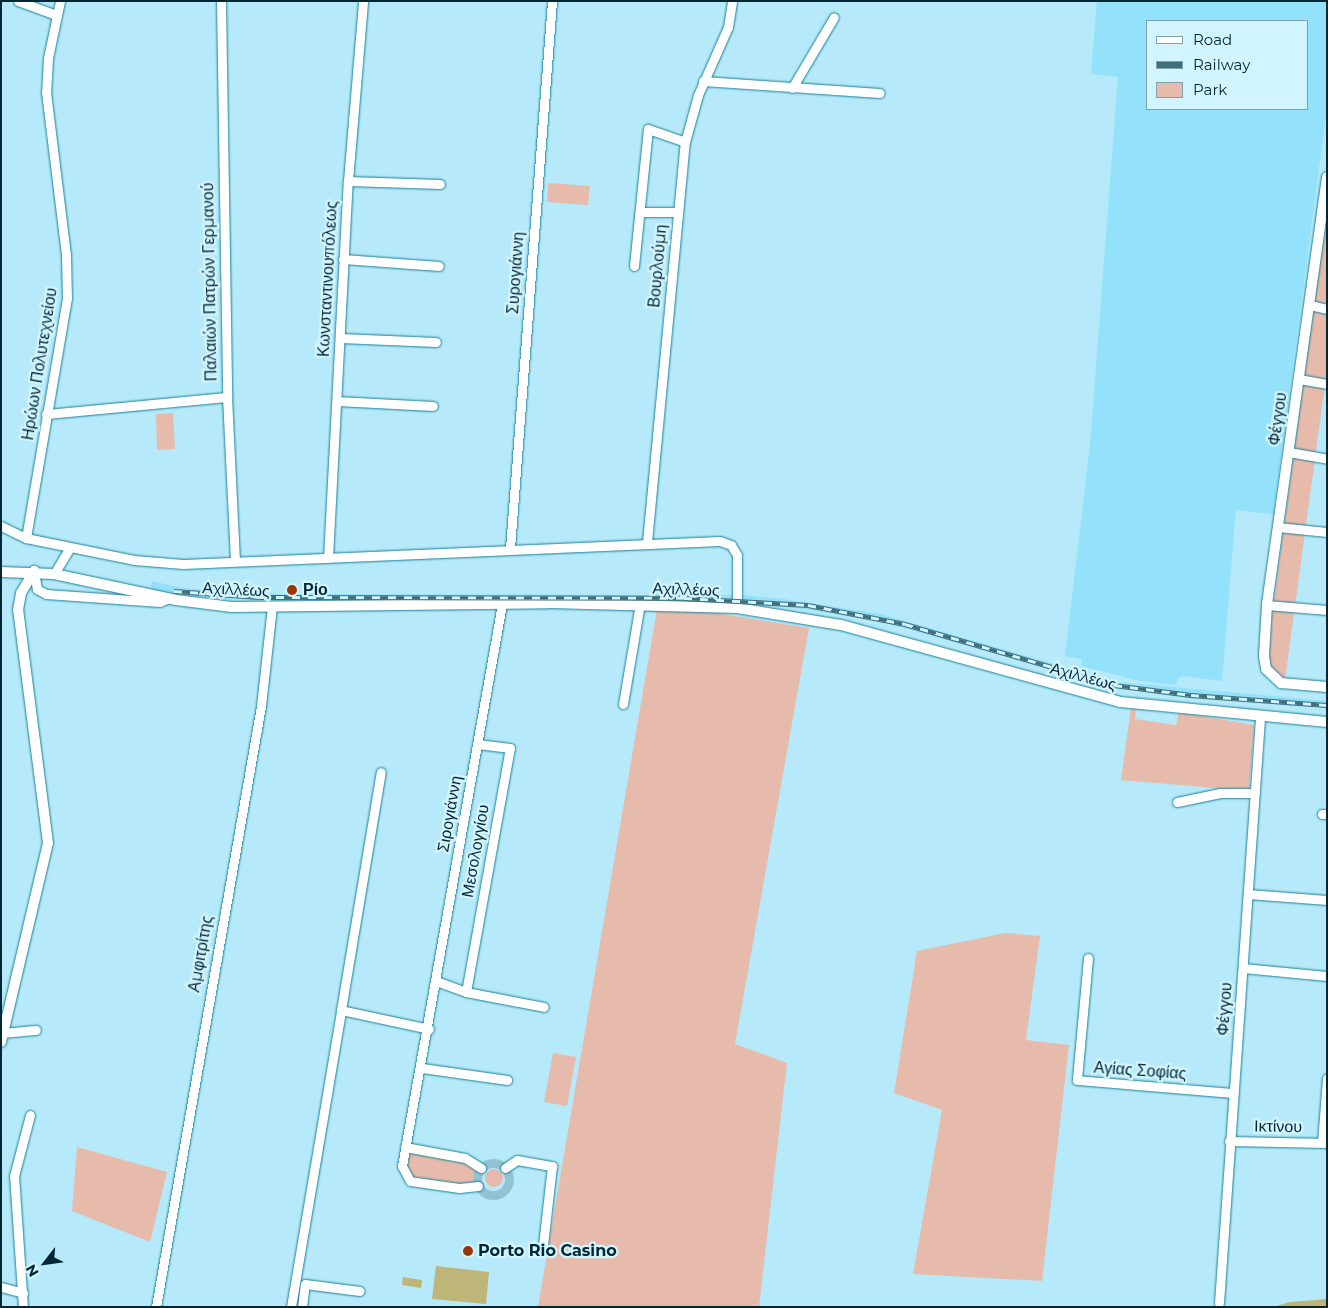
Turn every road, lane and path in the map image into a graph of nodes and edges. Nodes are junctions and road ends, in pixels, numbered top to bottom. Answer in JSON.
{"nodes":[{"id":1,"x":18,"y":1,"type":"edge"},
{"id":2,"x":60,"y":1,"type":"edge"},
{"id":3,"x":220,"y":1,"type":"edge"},
{"id":4,"x":363,"y":1,"type":"edge"},
{"id":5,"x":552,"y":1,"type":"edge"},
{"id":6,"x":732,"y":1,"type":"edge"},
{"id":7,"x":56,"y":15,"type":"junction"},
{"id":8,"x":834,"y":17,"type":"dead end"},
{"id":9,"x":703,"y":81,"type":"junction"},
{"id":10,"x":792,"y":88,"type":"junction"},
{"id":11,"x":880,"y":93,"type":"dead end"},
{"id":12,"x":685,"y":142,"type":"junction"},
{"id":13,"x":1327,"y":177,"type":"edge"},
{"id":14,"x":348,"y":181,"type":"junction"},
{"id":15,"x":440,"y":184,"type":"dead end"},
{"id":16,"x":640,"y":212,"type":"junction"},
{"id":17,"x":678,"y":212,"type":"junction"},
{"id":18,"x":1324,"y":221,"type":"edge"},
{"id":19,"x":343,"y":259,"type":"junction"},
{"id":20,"x":439,"y":266,"type":"dead end"},
{"id":21,"x":634,"y":266,"type":"dead end"},
{"id":22,"x":1310,"y":305,"type":"junction"},
{"id":23,"x":1327,"y":309,"type":"edge"},
{"id":24,"x":340,"y":338,"type":"junction"},
{"id":25,"x":436,"y":342,"type":"dead end"},
{"id":26,"x":1299,"y":379,"type":"junction"},
{"id":27,"x":1327,"y":384,"type":"edge"},
{"id":28,"x":227,"y":398,"type":"junction"},
{"id":29,"x":337,"y":401,"type":"junction"},
{"id":30,"x":433,"y":406,"type":"dead end"},
{"id":31,"x":46,"y":414,"type":"junction"},
{"id":32,"x":1289,"y":452,"type":"junction"},
{"id":33,"x":1327,"y":458,"type":"edge"},
{"id":34,"x":1,"y":526,"type":"edge"},
{"id":35,"x":1278,"y":527,"type":"junction"},
{"id":36,"x":1327,"y":532,"type":"edge"},
{"id":37,"x":26,"y":538,"type":"junction"},
{"id":38,"x":647,"y":542,"type":"junction"},
{"id":39,"x":70,"y":547,"type":"junction"},
{"id":40,"x":510,"y":548,"type":"junction"},
{"id":41,"x":328,"y":558,"type":"junction"},
{"id":42,"x":235,"y":561,"type":"junction"},
{"id":43,"x":34,"y":571,"type":"junction"},
{"id":44,"x":1,"y":572,"type":"edge"},
{"id":45,"x":54,"y":574,"type":"junction"},
{"id":46,"x":169,"y":598,"type":"junction"},
{"id":47,"x":502,"y":604,"type":"junction"},
{"id":48,"x":640,"y":604,"type":"junction"},
{"id":49,"x":1267,"y":605,"type":"junction"},
{"id":50,"x":272,"y":607,"type":"junction"},
{"id":51,"x":738,"y":608,"type":"junction"},
{"id":52,"x":1327,"y":610,"type":"edge"},
{"id":53,"x":1327,"y":687,"type":"edge"},
{"id":54,"x":623,"y":704,"type":"dead end"},
{"id":55,"x":1260,"y":718,"type":"junction"},
{"id":56,"x":1327,"y":722,"type":"edge"},
{"id":57,"x":477,"y":744,"type":"junction"},
{"id":58,"x":381,"y":772,"type":"dead end"},
{"id":59,"x":1256,"y":793,"type":"junction"},
{"id":60,"x":1177,"y":802,"type":"dead end"},
{"id":61,"x":1248,"y":894,"type":"junction"},
{"id":62,"x":1327,"y":900,"type":"edge"},
{"id":63,"x":1088,"y":958,"type":"dead end"},
{"id":64,"x":1243,"y":968,"type":"junction"},
{"id":65,"x":1327,"y":976,"type":"edge"},
{"id":66,"x":436,"y":981,"type":"junction"},
{"id":67,"x":466,"y":992,"type":"junction"},
{"id":68,"x":544,"y":1008,"type":"dead end"},
{"id":69,"x":341,"y":1010,"type":"junction"},
{"id":70,"x":428,"y":1029,"type":"junction"},
{"id":71,"x":36,"y":1030,"type":"dead end"},
{"id":72,"x":2,"y":1036,"type":"edge"},
{"id":73,"x":422,"y":1068,"type":"junction"},
{"id":74,"x":1327,"y":1078,"type":"edge"},
{"id":75,"x":507,"y":1080,"type":"dead end"},
{"id":76,"x":1233,"y":1093,"type":"junction"},
{"id":77,"x":30,"y":1115,"type":"dead end"},
{"id":78,"x":1229,"y":1141,"type":"junction"},
{"id":79,"x":1324,"y":1142,"type":"edge"},
{"id":80,"x":405,"y":1147,"type":"junction"},
{"id":81,"x":481,"y":1168,"type":"dead end"},
{"id":82,"x":505,"y":1168,"type":"tunnel mouth"},
{"id":83,"x":478,"y":1186,"type":"dead end"},
{"id":84,"x":543,"y":1245,"type":"dead end"},
{"id":85,"x":1,"y":1287,"type":"edge"},
{"id":86,"x":360,"y":1291,"type":"dead end"},
{"id":87,"x":23,"y":1293,"type":"junction"},
{"id":88,"x":1220,"y":1303,"type":"dead end"},
{"id":89,"x":23,"y":1307,"type":"edge"},
{"id":90,"x":156,"y":1307,"type":"edge"},
{"id":91,"x":291,"y":1307,"type":"edge"},
{"id":92,"x":302,"y":1307,"type":"edge"}],
"edges":[{"from":1,"to":7,"type":"street"},
{"from":2,"to":7,"type":"street","name":"Ηρώων Πολυτεχνείου"},
{"from":3,"to":28,"type":"street","name":"Παλαιών Πατρών Γερμανού"},
{"from":4,"to":14,"type":"street","name":"Κωνσταντινουπόλεως"},
{"from":5,"to":40,"type":"street","name":"Συρογιάννη"},
{"from":6,"to":9,"type":"street","name":"Βουρλούμη"},
{"from":7,"to":31,"type":"street","name":"Ηρώων Πολυτεχνείου"},
{"from":8,"to":10,"type":"street"},
{"from":9,"to":10,"type":"street"},
{"from":9,"to":12,"type":"street","name":"Βουρλούμη"},
{"from":10,"to":11,"type":"street"},
{"from":12,"to":16,"type":"street"},
{"from":12,"to":17,"type":"street","name":"Βουρλούμη"},
{"from":13,"to":18,"type":"street","name":"Φέγγου"},
{"from":14,"to":15,"type":"street"},
{"from":14,"to":19,"type":"street","name":"Κωνσταντινουπόλεως"},
{"from":16,"to":17,"type":"street"},
{"from":16,"to":21,"type":"street"},
{"from":17,"to":38,"type":"street","name":"Βουρλούμη"},
{"from":18,"to":22,"type":"street","name":"Φέγγου"},
{"from":19,"to":20,"type":"street"},
{"from":19,"to":24,"type":"street","name":"Κωνσταντινουπόλεως"},
{"from":22,"to":23,"type":"street"},
{"from":22,"to":26,"type":"street","name":"Φέγγου"},
{"from":24,"to":25,"type":"street"},
{"from":24,"to":29,"type":"street","name":"Κωνσταντινουπόλεως"},
{"from":26,"to":27,"type":"street"},
{"from":26,"to":32,"type":"street","name":"Φέγγου"},
{"from":28,"to":31,"type":"street"},
{"from":28,"to":42,"type":"street","name":"Παλαιών Πατρών Γερμανού"},
{"from":29,"to":30,"type":"street"},
{"from":29,"to":41,"type":"street","name":"Κωνσταντινουπόλεως"},
{"from":31,"to":37,"type":"street","name":"Ηρώων Πολυτεχνείου"},
{"from":32,"to":33,"type":"street"},
{"from":32,"to":35,"type":"street","name":"Φέγγου"},
{"from":34,"to":37,"type":"street"},
{"from":35,"to":36,"type":"street"},
{"from":35,"to":49,"type":"street","name":"Φέγγου"},
{"from":37,"to":39,"type":"street"},
{"from":38,"to":40,"type":"street"},
{"from":38,"to":51,"type":"street"},
{"from":39,"to":42,"type":"street"},
{"from":39,"to":45,"type":"street"},
{"from":40,"to":41,"type":"street"},
{"from":41,"to":42,"type":"street"},
{"from":43,"to":44,"type":"street","name":"Αχιλλέως"},
{"from":43,"to":45,"type":"street","name":"Αχιλλέως"},
{"from":43,"to":46,"type":"street"},
{"from":43,"to":72,"type":"street"},
{"from":45,"to":46,"type":"street","name":"Αχιλλέως"},
{"from":46,"to":50,"type":"street","name":"Αχιλλέως"},
{"from":47,"to":48,"type":"street","name":"Αχιλλέως"},
{"from":47,"to":50,"type":"street","name":"Αχιλλέως"},
{"from":47,"to":57,"type":"street","name":"Σιρογιάννη"},
{"from":48,"to":51,"type":"street","name":"Αχιλλέως"},
{"from":48,"to":54,"type":"street"},
{"from":49,"to":52,"type":"street"},
{"from":49,"to":53,"type":"street","name":"Φέγγου"},
{"from":50,"to":90,"type":"street","name":"Αμφιτρίτης"},
{"from":51,"to":55,"type":"street","name":"Αχιλλέως"},
{"from":55,"to":56,"type":"street","name":"Αχιλλέως"},
{"from":55,"to":59,"type":"street","name":"Φέγγου"},
{"from":57,"to":66,"type":"street","name":"Σιρογιάννη"},
{"from":57,"to":67,"type":"street","name":"Μεσολογγίου"},
{"from":58,"to":69,"type":"street"},
{"from":59,"to":60,"type":"street"},
{"from":59,"to":61,"type":"street","name":"Φέγγου"},
{"from":61,"to":62,"type":"street"},
{"from":61,"to":64,"type":"street","name":"Φέγγου"},
{"from":63,"to":76,"type":"street","name":"Αγίας Σοφίας"},
{"from":64,"to":65,"type":"street"},
{"from":64,"to":76,"type":"street","name":"Φέγγου"},
{"from":66,"to":67,"type":"street"},
{"from":66,"to":70,"type":"street","name":"Σιρογιάννη"},
{"from":67,"to":68,"type":"street"},
{"from":69,"to":70,"type":"street"},
{"from":69,"to":91,"type":"street"},
{"from":70,"to":73,"type":"street","name":"Σιρογιάννη"},
{"from":71,"to":72,"type":"street"},
{"from":73,"to":75,"type":"street"},
{"from":73,"to":80,"type":"street","name":"Σιρογιάννη"},
{"from":74,"to":79,"type":"street"},
{"from":76,"to":78,"type":"street","name":"Φέγγου"},
{"from":77,"to":87,"type":"street"},
{"from":78,"to":79,"type":"street","name":"Ικτίνου"},
{"from":78,"to":88,"type":"street","name":"Φέγγου"},
{"from":80,"to":81,"type":"street"},
{"from":80,"to":83,"type":"street","name":"Σιρογιάννη"},
{"from":82,"to":84,"type":"street"},
{"from":85,"to":87,"type":"street"},
{"from":86,"to":92,"type":"street"},
{"from":87,"to":89,"type":"street"}]}
